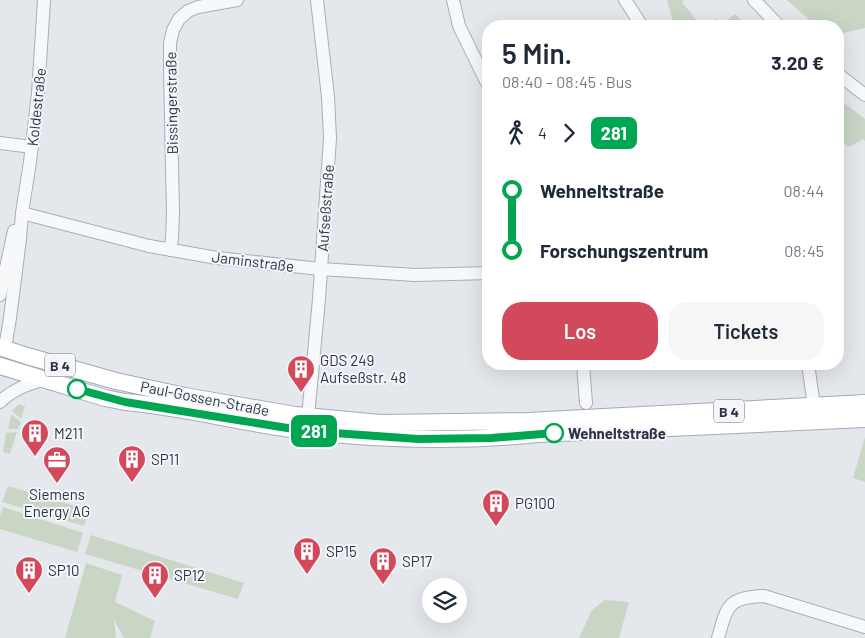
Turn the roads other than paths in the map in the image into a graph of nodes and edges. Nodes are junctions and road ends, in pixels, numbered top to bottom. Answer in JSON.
{"nodes":[{"id":1,"x":44,"y":0,"type":"edge"},
{"id":2,"x":237,"y":0,"type":"edge"},
{"id":3,"x":317,"y":0,"type":"edge"},
{"id":4,"x":453,"y":0,"type":"edge"},
{"id":5,"x":625,"y":0,"type":"edge"},
{"id":6,"x":754,"y":0,"type":"edge"},
{"id":7,"x":638,"y":20,"type":"edge"},
{"id":8,"x":774,"y":20,"type":"edge"},
{"id":9,"x":482,"y":73,"type":"edge"},
{"id":10,"x":844,"y":79,"type":"edge"},
{"id":11,"x":865,"y":96,"type":"edge"},
{"id":12,"x":0,"y":143,"type":"edge"},
{"id":13,"x":32,"y":146,"type":"junction"},
{"id":14,"x":22,"y":213,"type":"junction"},
{"id":15,"x":170,"y":250,"type":"junction"},
{"id":16,"x":321,"y":269,"type":"junction"},
{"id":17,"x":482,"y":273,"type":"edge"},
{"id":18,"x":0,"y":295,"type":"edge"},
{"id":19,"x":2,"y":348,"type":"edge"},
{"id":20,"x":0,"y":369,"type":"edge"},
{"id":21,"x":583,"y":370,"type":"edge"},
{"id":22,"x":809,"y":370,"type":"edge"},
{"id":23,"x":44,"y":380,"type":"junction"},
{"id":24,"x":140,"y":386,"type":"junction"},
{"id":25,"x":0,"y":402,"type":"edge"},
{"id":26,"x":865,"y":403,"type":"edge"},
{"id":27,"x":139,"y":404,"type":"junction"},
{"id":28,"x":586,"y":404,"type":"dead end"},
{"id":29,"x":814,"y":406,"type":"junction"},
{"id":30,"x":308,"y":417,"type":"junction"},
{"id":31,"x":865,"y":419,"type":"edge"},
{"id":32,"x":477,"y":430,"type":"junction"},
{"id":33,"x":859,"y":625,"type":"edge"},
{"id":34,"x":718,"y":638,"type":"edge"}],
"edges":[{"from":1,"to":13,"type":"street","name":"Koldestraße"},
{"from":2,"to":15,"type":"street","name":"Bissingerstraße"},
{"from":3,"to":16,"type":"street","name":"Aufseßstraße"},
{"from":4,"to":9,"type":"street"},
{"from":5,"to":7,"type":"street"},
{"from":6,"to":8,"type":"street"},
{"from":10,"to":11,"type":"street"},
{"from":12,"to":13,"type":"street"},
{"from":13,"to":14,"type":"street","name":"Koldestraße"},
{"from":14,"to":15,"type":"street","name":"Jaminstraße"},
{"from":14,"to":18,"type":"street","name":"Koldestraße"},
{"from":14,"to":19,"type":"street","name":"Koldestraße"},
{"from":15,"to":16,"type":"street","name":"Jaminstraße"},
{"from":16,"to":17,"type":"street","name":"Jaminstraße"},
{"from":16,"to":30,"type":"street","name":"Aufseßstraße"},
{"from":19,"to":20,"type":"main road","name":"Koldestraße"},
{"from":19,"to":24,"type":"main road","name":"Paul-Gossen-Straße","number":"B 4"},
{"from":20,"to":23,"type":"main road","name":"Paul-Gossen-Straße","number":"B 4"},
{"from":21,"to":28,"type":"street"},
{"from":22,"to":29,"type":"street"},
{"from":23,"to":25,"type":"street"},
{"from":23,"to":27,"type":"main road","name":"Paul-Gossen-Straße","number":"B 4"},
{"from":24,"to":27,"type":"main road"},
{"from":24,"to":30,"type":"main road","name":"Paul-Gossen-Straße","number":"B 4"},
{"from":26,"to":29,"type":"main road","name":"Paul-Gossen-Straße","number":"B 4"},
{"from":27,"to":32,"type":"main road","name":"Paul-Gossen-Straße","number":"B 4"},
{"from":29,"to":32,"type":"main road","name":"Paul-Gossen-Straße","number":"B 4"},
{"from":30,"to":32,"type":"main road","name":"Paul-Gossen-Straße","number":"B 4"},
{"from":31,"to":32,"type":"main road","name":"Paul-Gossen-Straße","number":"B 4"},
{"from":33,"to":34,"type":"street"}]}
